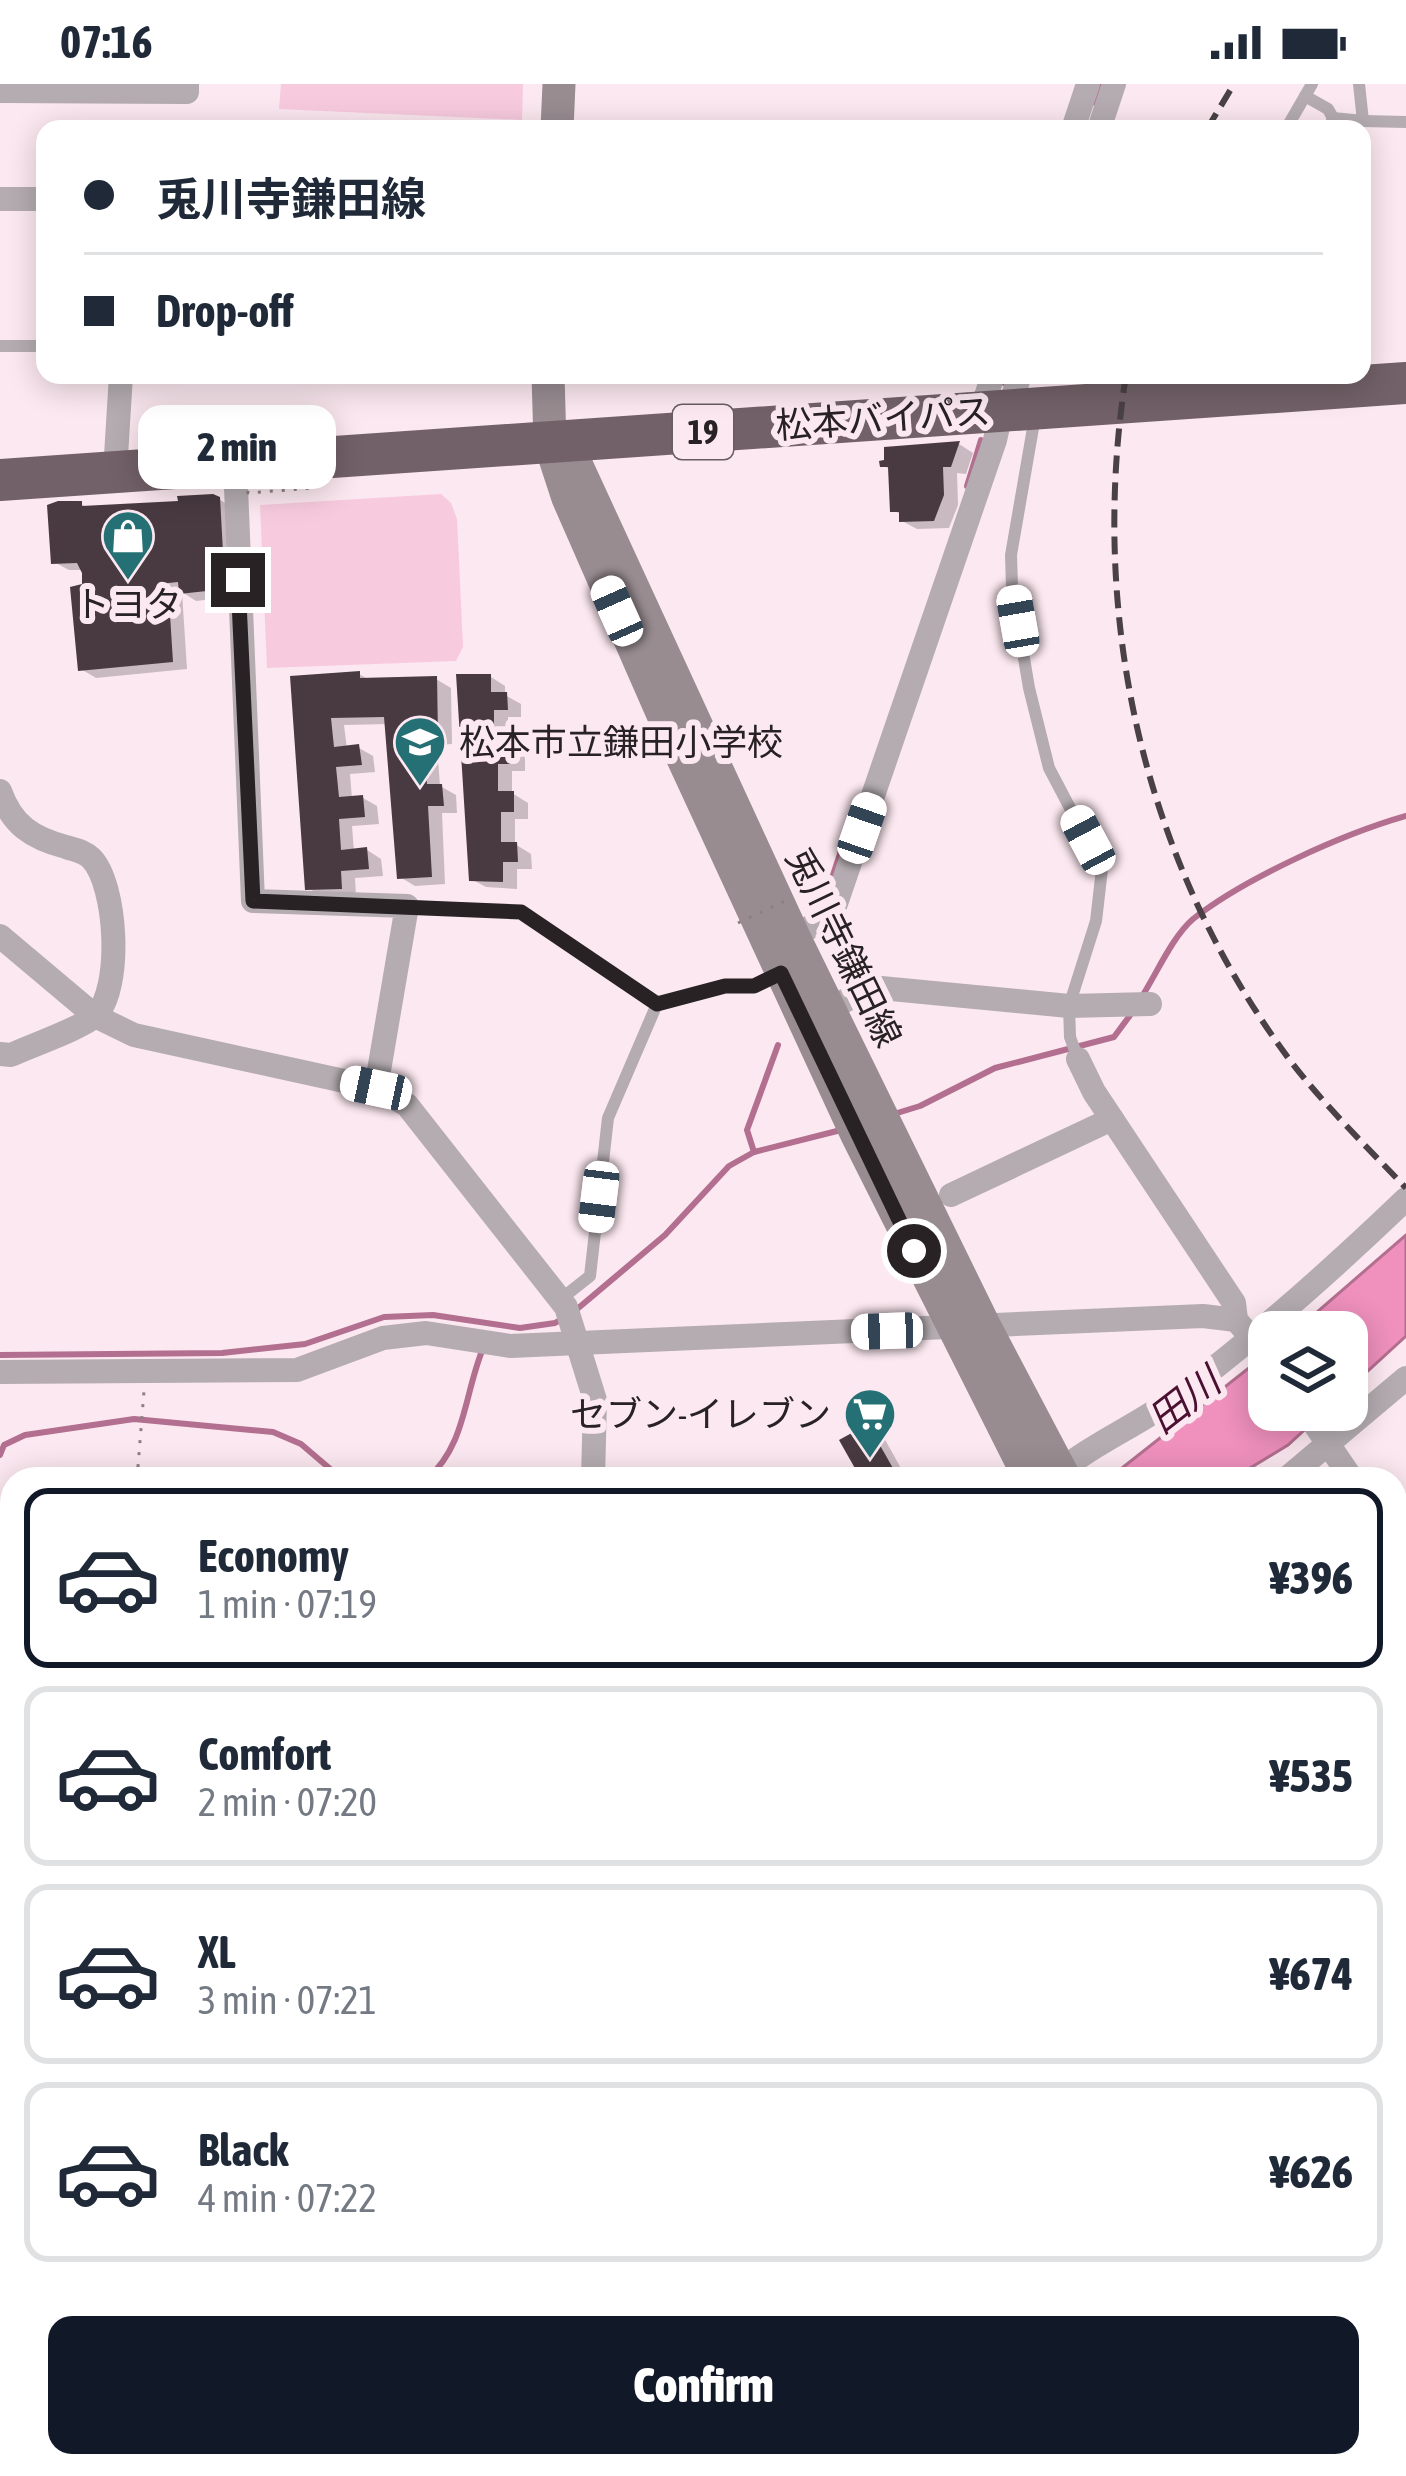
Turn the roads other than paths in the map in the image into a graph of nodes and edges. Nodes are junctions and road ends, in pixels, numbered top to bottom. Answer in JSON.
{"nodes":[{"id":1,"x":187,"y":84,"type":"edge"},
{"id":2,"x":559,"y":84,"type":"edge"},
{"id":3,"x":1088,"y":84,"type":"edge"},
{"id":4,"x":1114,"y":84,"type":"edge"},
{"id":5,"x":1359,"y":84,"type":"edge"},
{"id":6,"x":1308,"y":90,"type":"edge"},
{"id":7,"x":0,"y":92,"type":"edge"},
{"id":8,"x":557,"y":120,"type":"edge"},
{"id":9,"x":1076,"y":120,"type":"edge"},
{"id":10,"x":1102,"y":120,"type":"edge"},
{"id":11,"x":1291,"y":120,"type":"edge"},
{"id":12,"x":1330,"y":120,"type":"edge"},
{"id":13,"x":1363,"y":120,"type":"edge"},
{"id":14,"x":1371,"y":121,"type":"edge"},
{"id":15,"x":1406,"y":122,"type":"edge"},
{"id":16,"x":0,"y":199,"type":"edge"},
{"id":17,"x":36,"y":199,"type":"edge"},
{"id":18,"x":0,"y":346,"type":"edge"},
{"id":19,"x":36,"y":346,"type":"edge"},
{"id":20,"x":1371,"y":383,"type":"edge"},
{"id":21,"x":1406,"y":383,"type":"edge"},
{"id":22,"x":120,"y":384,"type":"edge"},
{"id":23,"x":1262,"y":384,"type":"edge"},
{"id":24,"x":1006,"y":401,"type":"edge"},
{"id":25,"x":553,"y":417,"type":"edge"},
{"id":26,"x":230,"y":442,"type":"junction"},
{"id":27,"x":115,"y":472,"type":"junction"},
{"id":28,"x":0,"y":480,"type":"edge"},
{"id":29,"x":0,"y":791,"type":"edge"},
{"id":30,"x":407,"y":906,"type":"junction"},
{"id":31,"x":0,"y":936,"type":"edge"},
{"id":32,"x":781,"y":952,"type":"junction"},
{"id":33,"x":657,"y":1004,"type":"junction"},
{"id":34,"x":1150,"y":1004,"type":"dead end"},
{"id":35,"x":1069,"y":1006,"type":"junction"},
{"id":36,"x":816,"y":1015,"type":"junction"},
{"id":37,"x":95,"y":1016,"type":"junction"},
{"id":38,"x":1074,"y":1048,"type":"joint"},
{"id":39,"x":0,"y":1054,"type":"edge"},
{"id":40,"x":376,"y":1088,"type":"junction"},
{"id":41,"x":1112,"y":1119,"type":"junction"},
{"id":42,"x":951,"y":1195,"type":"dead end"},
{"id":43,"x":1406,"y":1199,"type":"edge"},
{"id":44,"x":1286,"y":1311,"type":"edge"},
{"id":45,"x":570,"y":1319,"type":"junction"},
{"id":46,"x":969,"y":1328,"type":"junction"},
{"id":47,"x":1248,"y":1328,"type":"edge"},
{"id":48,"x":1248,"y":1336,"type":"edge"},
{"id":49,"x":1248,"y":1343,"type":"edge"},
{"id":50,"x":0,"y":1372,"type":"edge"},
{"id":51,"x":1406,"y":1378,"type":"edge"},
{"id":52,"x":1319,"y":1431,"type":"edge"},
{"id":53,"x":1327,"y":1442,"type":"junction"},
{"id":54,"x":593,"y":1467,"type":"edge"},
{"id":55,"x":1046,"y":1467,"type":"edge"},
{"id":56,"x":1068,"y":1467,"type":"edge"},
{"id":57,"x":1299,"y":1467,"type":"edge"},
{"id":58,"x":1344,"y":1467,"type":"edge"}],
"edges":[{"from":1,"to":7,"type":"street"},
{"from":2,"to":8,"type":"main road"},
{"from":3,"to":9,"type":"street"},
{"from":4,"to":10,"type":"street"},
{"from":5,"to":13,"type":"lane"},
{"from":6,"to":11,"type":"lane"},
{"from":6,"to":12,"type":"lane"},
{"from":14,"to":15,"type":"lane"},
{"from":16,"to":17,"type":"street"},
{"from":18,"to":19,"type":"lane"},
{"from":20,"to":21,"type":"highway","name":"松本バイパス","number":"19"},
{"from":22,"to":27,"type":"street"},
{"from":23,"to":24,"type":"highway","name":"松本バイパス","number":"19"},
{"from":24,"to":25,"type":"highway","name":"松本バイパス","number":"19"},
{"from":24,"to":32,"type":"street"},
{"from":24,"to":35,"type":"lane"},
{"from":25,"to":26,"type":"highway","name":"松本バイパス","number":"19"},
{"from":25,"to":32,"type":"main road","name":"兎川寺鎌田線"},
{"from":26,"to":27,"type":"highway","name":"松本バイパス","number":"19"},
{"from":26,"to":30,"type":"street"},
{"from":27,"to":28,"type":"highway","name":"松本バイパス","number":"19"},
{"from":29,"to":37,"type":"street"},
{"from":30,"to":33,"type":"lane"},
{"from":30,"to":40,"type":"street"},
{"from":31,"to":37,"type":"street"},
{"from":32,"to":33,"type":"lane"},
{"from":32,"to":36,"type":"main road","name":"兎川寺鎌田線"},
{"from":33,"to":45,"type":"lane"},
{"from":34,"to":35,"type":"street"},
{"from":35,"to":36,"type":"street"},
{"from":35,"to":38,"type":"lane"},
{"from":36,"to":46,"type":"main road","name":"兎川寺鎌田線"},
{"from":37,"to":39,"type":"street"},
{"from":37,"to":40,"type":"street"},
{"from":38,"to":41,"type":"street"},
{"from":40,"to":45,"type":"street"},
{"from":41,"to":42,"type":"street"},
{"from":41,"to":47,"type":"street"},
{"from":43,"to":44,"type":"street"},
{"from":45,"to":46,"type":"street"},
{"from":45,"to":50,"type":"street"},
{"from":45,"to":54,"type":"street"},
{"from":46,"to":48,"type":"street"},
{"from":46,"to":55,"type":"main road","name":"兎川寺鎌田線"},
{"from":49,"to":56,"type":"street"},
{"from":51,"to":53,"type":"street"},
{"from":52,"to":53,"type":"street"},
{"from":53,"to":57,"type":"street"},
{"from":53,"to":58,"type":"street"}]}
